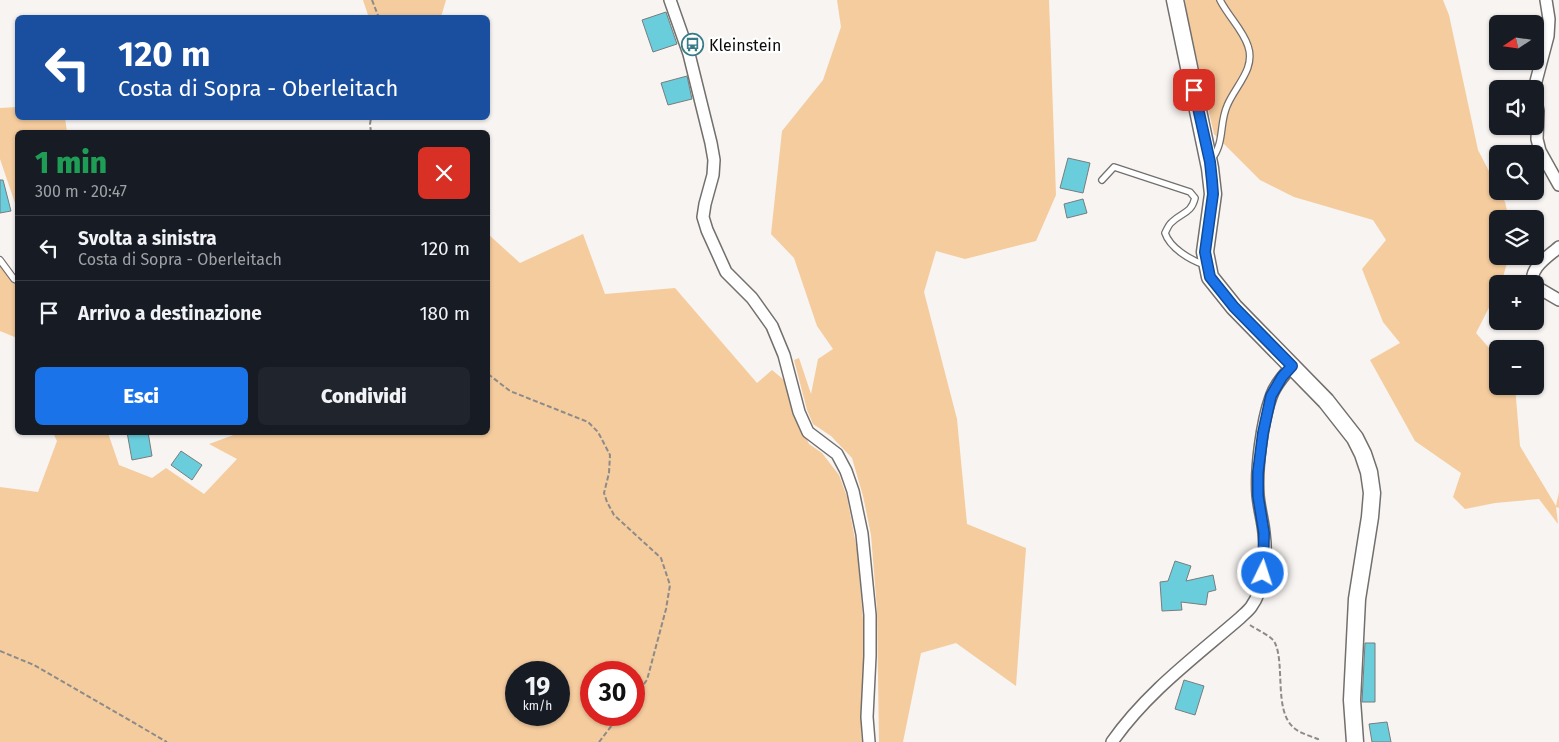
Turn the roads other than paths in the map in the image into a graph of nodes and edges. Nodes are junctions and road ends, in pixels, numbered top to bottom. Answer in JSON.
{"nodes":[{"id":1,"x":670,"y":0,"type":"edge"},
{"id":2,"x":1175,"y":0,"type":"edge"},
{"id":3,"x":1220,"y":0,"type":"edge"},
{"id":4,"x":1546,"y":0,"type":"edge"},
{"id":5,"x":1536,"y":80,"type":"edge"},
{"id":6,"x":1537,"y":135,"type":"edge"},
{"id":7,"x":1210,"y":162,"type":"junction"},
{"id":8,"x":1102,"y":180,"type":"dead end"},
{"id":9,"x":1559,"y":185,"type":"edge"},
{"id":10,"x":1559,"y":247,"type":"edge"},
{"id":11,"x":0,"y":260,"type":"edge"},
{"id":12,"x":1207,"y":265,"type":"junction"},
{"id":13,"x":1532,"y":275,"type":"edge"},
{"id":14,"x":15,"y":280,"type":"edge"},
{"id":15,"x":1544,"y":291,"type":"edge"},
{"id":16,"x":1559,"y":300,"type":"edge"},
{"id":17,"x":1292,"y":366,"type":"junction"},
{"id":18,"x":869,"y":742,"type":"edge"},
{"id":19,"x":1112,"y":742,"type":"edge"},
{"id":20,"x":1355,"y":742,"type":"edge"}],
"edges":[{"from":1,"to":18,"type":"street"},
{"from":2,"to":7,"type":"main road"},
{"from":3,"to":7,"type":"lane"},
{"from":4,"to":5,"type":"street"},
{"from":6,"to":9,"type":"street"},
{"from":7,"to":12,"type":"main road"},
{"from":8,"to":12,"type":"lane"},
{"from":10,"to":13,"type":"street"},
{"from":11,"to":14,"type":"lane"},
{"from":12,"to":17,"type":"main road"},
{"from":15,"to":16,"type":"street"},
{"from":17,"to":19,"type":"street"},
{"from":17,"to":20,"type":"main road"}]}
